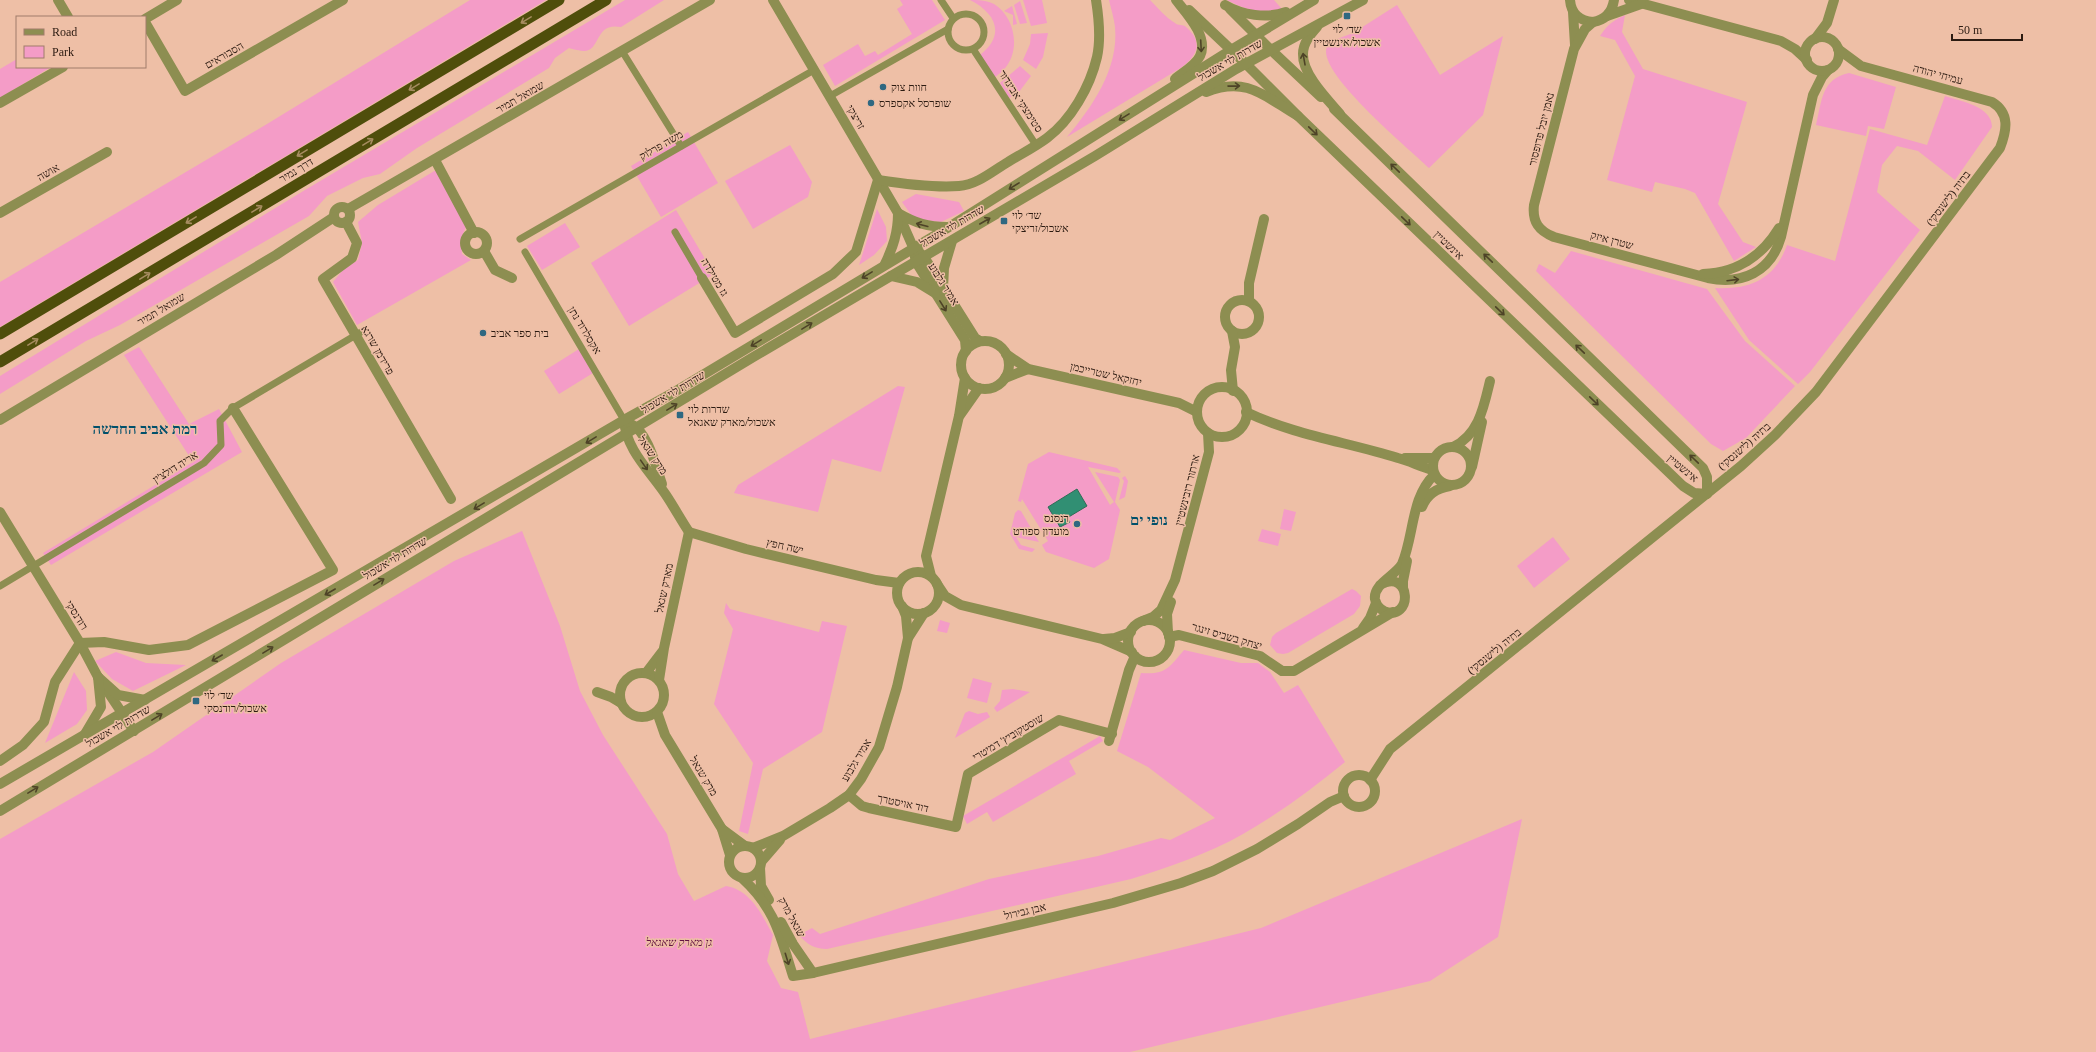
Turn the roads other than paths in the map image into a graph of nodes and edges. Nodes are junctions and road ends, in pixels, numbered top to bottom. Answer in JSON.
{"nodes":[{"id":1,"x":58,"y":0,"type":"edge"},
{"id":2,"x":177,"y":0,"type":"edge"},
{"id":3,"x":343,"y":0,"type":"edge"},
{"id":4,"x":559,"y":0,"type":"edge"},
{"id":5,"x":606,"y":0,"type":"edge"},
{"id":6,"x":773,"y":0,"type":"edge"},
{"id":7,"x":941,"y":0,"type":"edge"},
{"id":8,"x":1096,"y":0,"type":"edge"},
{"id":9,"x":1178,"y":0,"type":"edge"},
{"id":10,"x":1314,"y":0,"type":"edge"},
{"id":11,"x":1363,"y":0,"type":"edge"},
{"id":12,"x":1570,"y":0,"type":"edge"},
{"id":13,"x":1614,"y":0,"type":"edge"},
{"id":14,"x":1629,"y":0,"type":"edge"},
{"id":15,"x":1834,"y":0,"type":"edge"},
{"id":16,"x":706,"y":1,"type":"edge"},
{"id":17,"x":1223,"y":2,"type":"edge"},
{"id":18,"x":1641,"y":4,"type":"junction"},
{"id":19,"x":1303,"y":7,"type":"junction"},
{"id":20,"x":1573,"y":12,"type":"junction"},
{"id":21,"x":67,"y":16,"type":"edge"},
{"id":22,"x":1830,"y":16,"type":"junction"},
{"id":23,"x":1606,"y":17,"type":"junction"},
{"id":24,"x":953,"y":18,"type":"junction"},
{"id":25,"x":146,"y":19,"type":"edge"},
{"id":26,"x":1322,"y":21,"type":"junction"},
{"id":27,"x":146,"y":22,"type":"edge"},
{"id":28,"x":1593,"y":22,"type":"junction"},
{"id":29,"x":948,"y":29,"type":"junction"},
{"id":30,"x":1256,"y":35,"type":"junction"},
{"id":31,"x":1814,"y":39,"type":"junction"},
{"id":32,"x":1781,"y":41,"type":"junction"},
{"id":33,"x":1836,"y":45,"type":"junction"},
{"id":34,"x":973,"y":49,"type":"junction"},
{"id":35,"x":1574,"y":49,"type":"junction"},
{"id":36,"x":1231,"y":50,"type":"junction"},
{"id":37,"x":1271,"y":50,"type":"junction"},
{"id":38,"x":622,"y":51,"type":"junction"},
{"id":39,"x":1808,"y":62,"type":"junction"},
{"id":40,"x":1246,"y":64,"type":"junction"},
{"id":41,"x":1861,"y":66,"type":"junction"},
{"id":42,"x":61,"y":68,"type":"edge"},
{"id":43,"x":1830,"y":69,"type":"junction"},
{"id":44,"x":814,"y":70,"type":"junction"},
{"id":45,"x":1814,"y":95,"type":"junction"},
{"id":46,"x":830,"y":96,"type":"junction"},
{"id":47,"x":1147,"y":102,"type":"junction"},
{"id":48,"x":1184,"y":102,"type":"junction"},
{"id":49,"x":0,"y":103,"type":"edge"},
{"id":50,"x":1340,"y":114,"type":"junction"},
{"id":51,"x":2004,"y":114,"type":"joint"},
{"id":52,"x":1298,"y":116,"type":"junction"},
{"id":53,"x":1036,"y":145,"type":"junction"},
{"id":54,"x":682,"y":146,"type":"junction"},
{"id":55,"x":107,"y":152,"type":"dead end"},
{"id":56,"x":435,"y":160,"type":"junction"},
{"id":57,"x":878,"y":180,"type":"junction"},
{"id":58,"x":348,"y":209,"type":"junction"},
{"id":59,"x":0,"y":213,"type":"edge"},
{"id":60,"x":898,"y":213,"type":"junction"},
{"id":61,"x":1533,"y":216,"type":"joint"},
{"id":62,"x":334,"y":218,"type":"junction"},
{"id":63,"x":1264,"y":220,"type":"dead end"},
{"id":64,"x":1783,"y":221,"type":"junction"},
{"id":65,"x":346,"y":222,"type":"junction"},
{"id":66,"x":949,"y":226,"type":"junction"},
{"id":67,"x":474,"y":232,"type":"junction"},
{"id":68,"x":675,"y":232,"type":"dead end"},
{"id":69,"x":520,"y":239,"type":"dead end"},
{"id":70,"x":952,"y":241,"type":"junction"},
{"id":71,"x":913,"y":247,"type":"junction"},
{"id":72,"x":484,"y":251,"type":"junction"},
{"id":73,"x":525,"y":252,"type":"dead end"},
{"id":74,"x":920,"y":259,"type":"junction"},
{"id":75,"x":885,"y":265,"type":"junction"},
{"id":76,"x":1695,"y":274,"type":"junction"},
{"id":77,"x":891,"y":276,"type":"junction"},
{"id":78,"x":512,"y":278,"type":"dead end"},
{"id":79,"x":702,"y":278,"type":"joint"},
{"id":80,"x":939,"y":290,"type":"junction"},
{"id":81,"x":1245,"y":301,"type":"junction"},
{"id":82,"x":1232,"y":331,"type":"junction"},
{"id":83,"x":0,"y":334,"type":"edge"},
{"id":84,"x":358,"y":334,"type":"junction"},
{"id":85,"x":1245,"y":334,"type":"junction"},
{"id":86,"x":980,"y":342,"type":"junction"},
{"id":87,"x":1235,"y":347,"type":"junction"},
{"id":88,"x":966,"y":350,"type":"junction"},
{"id":89,"x":1006,"y":354,"type":"junction"},
{"id":90,"x":0,"y":362,"type":"edge"},
{"id":91,"x":1028,"y":369,"type":"junction"},
{"id":92,"x":1231,"y":370,"type":"junction"},
{"id":93,"x":965,"y":378,"type":"junction"},
{"id":94,"x":1005,"y":378,"type":"junction"},
{"id":95,"x":1490,"y":381,"type":"dead end"},
{"id":96,"x":979,"y":388,"type":"junction"},
{"id":97,"x":1220,"y":388,"type":"junction"},
{"id":98,"x":1233,"y":391,"type":"junction"},
{"id":99,"x":1203,"y":396,"type":"junction"},
{"id":100,"x":1179,"y":403,"type":"junction"},
{"id":101,"x":1484,"y":406,"type":"junction"},
{"id":102,"x":233,"y":408,"type":"junction"},
{"id":103,"x":1197,"y":412,"type":"junction"},
{"id":104,"x":1246,"y":412,"type":"junction"},
{"id":105,"x":959,"y":416,"type":"junction"},
{"id":106,"x":0,"y":420,"type":"edge"},
{"id":107,"x":624,"y":420,"type":"junction"},
{"id":108,"x":1267,"y":422,"type":"junction"},
{"id":109,"x":1243,"y":425,"type":"junction"},
{"id":110,"x":638,"y":427,"type":"junction"},
{"id":111,"x":1208,"y":433,"type":"junction"},
{"id":112,"x":625,"y":434,"type":"junction"},
{"id":113,"x":1219,"y":437,"type":"junction"},
{"id":114,"x":1453,"y":447,"type":"junction"},
{"id":115,"x":1209,"y":452,"type":"junction"},
{"id":116,"x":1399,"y":458,"type":"junction"},
{"id":117,"x":1434,"y":458,"type":"junction"},
{"id":118,"x":1471,"y":470,"type":"junction"},
{"id":119,"x":1434,"y":473,"type":"junction"},
{"id":120,"x":1450,"y":486,"type":"junction"},
{"id":121,"x":666,"y":494,"type":"junction"},
{"id":122,"x":1707,"y":494,"type":"junction"},
{"id":123,"x":451,"y":499,"type":"dead end"},
{"id":124,"x":0,"y":512,"type":"edge"},
{"id":125,"x":689,"y":532,"type":"junction"},
{"id":126,"x":926,"y":556,"type":"junction"},
{"id":127,"x":32,"y":566,"type":"junction"},
{"id":128,"x":912,"y":572,"type":"junction"},
{"id":129,"x":931,"y":576,"type":"junction"},
{"id":130,"x":876,"y":580,"type":"junction"},
{"id":131,"x":1175,"y":580,"type":"junction"},
{"id":132,"x":900,"y":583,"type":"junction"},
{"id":133,"x":937,"y":584,"type":"junction"},
{"id":134,"x":1380,"y":585,"type":"junction"},
{"id":135,"x":0,"y":586,"type":"edge"},
{"id":136,"x":1403,"y":588,"type":"junction"},
{"id":137,"x":897,"y":595,"type":"junction"},
{"id":138,"x":1376,"y":603,"type":"junction"},
{"id":139,"x":961,"y":605,"type":"junction"},
{"id":140,"x":902,"y":606,"type":"junction"},
{"id":141,"x":927,"y":611,"type":"junction"},
{"id":142,"x":1393,"y":612,"type":"junction"},
{"id":143,"x":1143,"y":622,"type":"junction"},
{"id":144,"x":1360,"y":631,"type":"junction"},
{"id":145,"x":1131,"y":632,"type":"junction"},
{"id":146,"x":1169,"y":635,"type":"junction"},
{"id":147,"x":908,"y":638,"type":"junction"},
{"id":148,"x":1102,"y":639,"type":"junction"},
{"id":149,"x":80,"y":643,"type":"junction"},
{"id":150,"x":664,"y":648,"type":"junction"},
{"id":151,"x":1133,"y":654,"type":"junction"},
{"id":152,"x":646,"y":673,"type":"junction"},
{"id":153,"x":98,"y":677,"type":"junction"},
{"id":154,"x":659,"y":680,"type":"junction"},
{"id":155,"x":597,"y":692,"type":"dead end"},
{"id":156,"x":617,"y":698,"type":"junction"},
{"id":157,"x":145,"y":700,"type":"junction"},
{"id":158,"x":657,"y":712,"type":"junction"},
{"id":159,"x":122,"y":713,"type":"junction"},
{"id":160,"x":645,"y":718,"type":"junction"},
{"id":161,"x":134,"y":731,"type":"junction"},
{"id":162,"x":84,"y":736,"type":"junction"},
{"id":163,"x":665,"y":736,"type":"junction"},
{"id":164,"x":0,"y":761,"type":"edge"},
{"id":165,"x":1370,"y":780,"type":"junction"},
{"id":166,"x":0,"y":784,"type":"edge"},
{"id":167,"x":848,"y":795,"type":"junction"},
{"id":168,"x":1344,"y":796,"type":"junction"},
{"id":169,"x":0,"y":811,"type":"edge"},
{"id":170,"x":956,"y":827,"type":"joint"},
{"id":171,"x":722,"y":829,"type":"junction"},
{"id":172,"x":783,"y":836,"type":"junction"},
{"id":173,"x":749,"y":847,"type":"junction"},
{"id":174,"x":730,"y":855,"type":"junction"},
{"id":175,"x":760,"y":865,"type":"junction"},
{"id":176,"x":742,"y":878,"type":"junction"},
{"id":177,"x":813,"y":973,"type":"junction"},
{"id":178,"x":793,"y":976,"type":"joint"}],
"edges":[{"from":1,"to":21,"type":"street"},
{"from":2,"to":25,"type":"street"},
{"from":3,"to":27,"type":"street","name":"הסבוראים"},
{"from":4,"to":83,"type":"highway","name":"דרך נמיר","one_way":true},
{"from":90,"to":5,"type":"highway","name":"דרך נמיר","one_way":true},
{"from":6,"to":44,"type":"street","name":"זריצקי"},
{"from":7,"to":24,"type":"street"},
{"from":8,"to":53,"type":"street","name":"סטימצקי אביגדור"},
{"from":9,"to":36,"type":"street","name":"אינשטיין"},
{"from":9,"to":47,"type":"street","one_way":true},
{"from":10,"to":19,"type":"street","name":"שדרות לוי אשכול"},
{"from":11,"to":26,"type":"street","name":"שדרות לוי אשכול"},
{"from":12,"to":20,"type":"street","name":"נאמן יובל פרופסור"},
{"from":13,"to":23,"type":"street"},
{"from":14,"to":18,"type":"street"},
{"from":15,"to":22,"type":"street"},
{"from":16,"to":38,"type":"street","name":"שמואל תמיר"},
{"from":17,"to":19,"type":"street"},
{"from":17,"to":30,"type":"street","name":"אינשטיין"},
{"from":18,"to":23,"type":"street"},
{"from":18,"to":32,"type":"street"},
{"from":19,"to":30,"type":"street","name":"שדרות לוי אשכול"},
{"from":20,"to":28,"type":"street"},
{"from":20,"to":35,"type":"street","name":"נאמן יובל פרופסור"},
{"from":22,"to":31,"type":"street"},
{"from":22,"to":33,"type":"street"},
{"from":23,"to":28,"type":"street"},
{"from":24,"to":29,"type":"street"},
{"from":24,"to":34,"type":"street"},
{"from":26,"to":37,"type":"street","name":"שדרות לוי אשכול"},
{"from":50,"to":26,"type":"street","one_way":true},
{"from":28,"to":35,"type":"street","name":"נאמן יובל פרופסור"},
{"from":29,"to":34,"type":"street"},
{"from":29,"to":46,"type":"street"},
{"from":30,"to":36,"type":"street","name":"שדרות לוי אשכול"},
{"from":30,"to":37,"type":"street","name":"אינשטיין"},
{"from":31,"to":32,"type":"street"},
{"from":31,"to":33,"type":"street"},
{"from":31,"to":39,"type":"street"},
{"from":32,"to":39,"type":"street"},
{"from":33,"to":41,"type":"street","name":"עמיחי יהודה"},
{"from":33,"to":43,"type":"street"},
{"from":34,"to":53,"type":"street","name":"סטימצקי אביגדור"},
{"from":35,"to":61,"type":"street","name":"נאמן יובל פרופסור"},
{"from":36,"to":40,"type":"street","name":"אינשטיין"},
{"from":36,"to":47,"type":"street","name":"שדרות לוי אשכול"},
{"from":37,"to":40,"type":"street","name":"שדרות לוי אשכול"},
{"from":37,"to":50,"type":"street","name":"אינשטיין"},
{"from":38,"to":54,"type":"street"},
{"from":38,"to":56,"type":"street","name":"שמואל תמיר"},
{"from":39,"to":43,"type":"street"},
{"from":39,"to":45,"type":"street","name":"שטרן איזק"},
{"from":40,"to":48,"type":"street","name":"שדרות לוי אשכול"},
{"from":40,"to":52,"type":"street","name":"אינשטיין"},
{"from":41,"to":43,"type":"street","name":"עמיחי יהודה"},
{"from":41,"to":51,"type":"street","name":"עמיחי יהודה"},
{"from":42,"to":49,"type":"street"},
{"from":43,"to":45,"type":"street","name":"שטרן איזק"},
{"from":44,"to":46,"type":"street","name":"זריצקי"},
{"from":44,"to":54,"type":"street","name":"משה פרלוק"},
{"from":45,"to":64,"type":"street","name":"שטרן איזק"},
{"from":46,"to":57,"type":"street","name":"זריצקי"},
{"from":47,"to":66,"type":"street","name":"שדרות לוי אשכול","one_way":true},
{"from":48,"to":52,"type":"street","one_way":true},
{"from":70,"to":48,"type":"street","name":"שדרות לוי אשכול","one_way":true},
{"from":122,"to":50,"type":"street","name":"אינשטיין","one_way":true},
{"from":51,"to":122,"type":"street","name":"בתיה (לישנסקי)"},
{"from":52,"to":122,"type":"street","name":"אינשטיין","one_way":true},
{"from":53,"to":57,"type":"street"},
{"from":54,"to":69,"type":"street","name":"משה פרלוק"},
{"from":55,"to":59,"type":"street","name":"אושה"},
{"from":56,"to":58,"type":"street","name":"שמואל תמיר"},
{"from":56,"to":67,"type":"street"},
{"from":57,"to":60,"type":"street","name":"זריצקי"},
{"from":57,"to":79,"type":"street","name":"גז מטילדה"},
{"from":58,"to":62,"type":"street"},
{"from":58,"to":65,"type":"street"},
{"from":66,"to":60,"type":"street","one_way":true},
{"from":60,"to":71,"type":"street","name":"זריצקי"},
{"from":60,"to":75,"type":"street"},
{"from":61,"to":76,"type":"street","name":"שטרן איזק"},
{"from":62,"to":65,"type":"street"},
{"from":62,"to":106,"type":"street","name":"שמואל תמיר"},
{"from":63,"to":81,"type":"street"},
{"from":64,"to":76,"type":"street","name":"שטרן איזק"},
{"from":76,"to":64,"type":"street","name":"שטרן איזק","one_way":true},
{"from":65,"to":84,"type":"street","name":"פרידמן שרגא"},
{"from":66,"to":71,"type":"street","name":"שדרות לוי אשכול"},
{"from":67,"to":72,"type":"street"},
{"from":67,"to":72,"type":"street"},
{"from":68,"to":79,"type":"street","name":"גז מטילדה"},
{"from":70,"to":74,"type":"street","name":"שדרות לוי אשכול"},
{"from":70,"to":80,"type":"street"},
{"from":71,"to":74,"type":"street","name":"אמיר גלבוע"},
{"from":71,"to":75,"type":"street","name":"שדרות לוי אשכול"},
{"from":72,"to":78,"type":"street"},
{"from":73,"to":107,"type":"street","name":"אקסלרוד נתן"},
{"from":74,"to":77,"type":"street","name":"שדרות לוי אשכול"},
{"from":74,"to":80,"type":"street","name":"אמיר גלבוע"},
{"from":75,"to":107,"type":"street","name":"שדרות לוי אשכול","one_way":true},
{"from":77,"to":80,"type":"street"},
{"from":110,"to":77,"type":"street","name":"שדרות לוי אשכול","one_way":true},
{"from":80,"to":86,"type":"street","name":"אמיר גלבוע"},
{"from":80,"to":88,"type":"street","name":"אמיר גלבוע","one_way":true},
{"from":81,"to":82,"type":"street"},
{"from":81,"to":85,"type":"street"},
{"from":82,"to":85,"type":"street"},
{"from":82,"to":87,"type":"street"},
{"from":84,"to":102,"type":"street","name":"אריה דולצ'ין"},
{"from":84,"to":123,"type":"street","name":"פרידמן שרגא"},
{"from":85,"to":87,"type":"street"},
{"from":86,"to":88,"type":"street"},
{"from":86,"to":89,"type":"street"},
{"from":87,"to":92,"type":"street"},
{"from":88,"to":93,"type":"street"},
{"from":89,"to":91,"type":"street","name":"יחזקאל שטרייכמן"},
{"from":89,"to":94,"type":"street"},
{"from":91,"to":94,"type":"street"},
{"from":91,"to":100,"type":"street","name":"יחזקאל שטרייכמן"},
{"from":92,"to":97,"type":"street"},
{"from":92,"to":98,"type":"street"},
{"from":93,"to":96,"type":"street"},
{"from":93,"to":105,"type":"street"},
{"from":94,"to":96,"type":"street"},
{"from":95,"to":101,"type":"street"},
{"from":96,"to":105,"type":"street"},
{"from":97,"to":98,"type":"street"},
{"from":97,"to":99,"type":"street"},
{"from":98,"to":104,"type":"street"},
{"from":99,"to":100,"type":"street","name":"יחזקאל שטרייכמן"},
{"from":99,"to":103,"type":"street"},
{"from":100,"to":103,"type":"street","name":"יחזקאל שטרייכמן"},
{"from":101,"to":114,"type":"street"},
{"from":101,"to":118,"type":"street"},
{"from":102,"to":127,"type":"street","name":"אריה דולצ'ין"},
{"from":102,"to":149,"type":"street"},
{"from":103,"to":111,"type":"street"},
{"from":104,"to":108,"type":"street"},
{"from":104,"to":109,"type":"street"},
{"from":105,"to":126,"type":"street"},
{"from":107,"to":110,"type":"street","name":"מרק שגאל"},
{"from":107,"to":112,"type":"street","name":"מרק שגאל"},
{"from":107,"to":157,"type":"street","name":"שדרות לוי אשכול","one_way":true},
{"from":108,"to":109,"type":"street"},
{"from":108,"to":116,"type":"street"},
{"from":109,"to":113,"type":"street"},
{"from":110,"to":112,"type":"street","name":"שדרות לוי אשכול"},
{"from":110,"to":121,"type":"street","name":"מרק שגאל"},
{"from":111,"to":113,"type":"street"},
{"from":111,"to":115,"type":"street","name":"ארתור רובינשטיין"},
{"from":112,"to":121,"type":"street","name":"מרק שגאל","one_way":true},
{"from":161,"to":112,"type":"street","name":"שדרות לוי אשכול","one_way":true},
{"from":113,"to":115,"type":"street","name":"ארתור רובינשטיין"},
{"from":114,"to":117,"type":"street"},
{"from":114,"to":118,"type":"street"},
{"from":115,"to":131,"type":"street","name":"ארתור רובינשטיין"},
{"from":116,"to":117,"type":"street"},
{"from":116,"to":119,"type":"street"},
{"from":117,"to":119,"type":"street"},
{"from":118,"to":120,"type":"street"},
{"from":119,"to":120,"type":"street"},
{"from":119,"to":134,"type":"street"},
{"from":120,"to":136,"type":"street"},
{"from":121,"to":125,"type":"street","name":"מרק שגאל"},
{"from":122,"to":165,"type":"street","name":"בתיה (לישנסקי)"},
{"from":124,"to":127,"type":"street","name":"רודנסקי"},
{"from":125,"to":130,"type":"street","name":"ישה חפץ"},
{"from":125,"to":150,"type":"street","name":"מארק שגאל"},
{"from":126,"to":128,"type":"street"},
{"from":126,"to":129,"type":"street"},
{"from":127,"to":135,"type":"street","name":"אריה דולצ'ין"},
{"from":127,"to":149,"type":"street","name":"רודנסקי"},
{"from":128,"to":129,"type":"street"},
{"from":128,"to":132,"type":"street"},
{"from":129,"to":133,"type":"street"},
{"from":130,"to":132,"type":"street","name":"ישה חפץ"},
{"from":130,"to":137,"type":"street","name":"ישה חפץ"},
{"from":131,"to":143,"type":"street","name":"ארתור רובינשטיין"},
{"from":131,"to":146,"type":"street","name":"ארתור רובינשטיין"},
{"from":132,"to":137,"type":"street"},
{"from":133,"to":139,"type":"street"},
{"from":133,"to":141,"type":"street"},
{"from":134,"to":136,"type":"street"},
{"from":134,"to":138,"type":"street"},
{"from":136,"to":142,"type":"street"},
{"from":137,"to":140,"type":"street"},
{"from":138,"to":142,"type":"street"},
{"from":138,"to":144,"type":"street","name":"יצחק בשביס זינגר"},
{"from":139,"to":141,"type":"street"},
{"from":139,"to":148,"type":"street"},
{"from":140,"to":141,"type":"street"},
{"from":140,"to":147,"type":"street","name":"אמיר גלבוע"},
{"from":141,"to":147,"type":"street","name":"אמיר גלבוע"},
{"from":142,"to":144,"type":"street","name":"יצחק בשביס זינגר"},
{"from":143,"to":145,"type":"street"},
{"from":143,"to":146,"type":"street"},
{"from":144,"to":146,"type":"street","name":"יצחק בשביס זינגר"},
{"from":145,"to":148,"type":"street"},
{"from":145,"to":151,"type":"street"},
{"from":146,"to":151,"type":"street"},
{"from":147,"to":167,"type":"street","name":"אמיר גלבוע"},
{"from":148,"to":151,"type":"street"},
{"from":149,"to":153,"type":"street","name":"רודנסקי"},
{"from":149,"to":164,"type":"street"},
{"from":150,"to":152,"type":"street"},
{"from":150,"to":154,"type":"street"},
{"from":151,"to":170,"type":"street","name":"שוסטקוביץ' דמיטרי"},
{"from":152,"to":154,"type":"street"},
{"from":152,"to":156,"type":"street"},
{"from":153,"to":157,"type":"street"},
{"from":153,"to":159,"type":"street","name":"רודנסקי"},
{"from":153,"to":162,"type":"street"},
{"from":154,"to":158,"type":"street"},
{"from":155,"to":156,"type":"street"},
{"from":156,"to":160,"type":"street"},
{"from":157,"to":159,"type":"street","name":"שדרות לוי אשכול"},
{"from":158,"to":160,"type":"street"},
{"from":158,"to":163,"type":"street","name":"מרק שגאל"},
{"from":159,"to":161,"type":"street","name":"רודנסקי"},
{"from":159,"to":162,"type":"street","name":"שדרות לוי אשכול"},
{"from":160,"to":163,"type":"street","name":"מרק שגאל"},
{"from":169,"to":161,"type":"street","name":"שדרות לוי אשכול","one_way":true},
{"from":162,"to":166,"type":"street","name":"שדרות לוי אשכול"},
{"from":163,"to":171,"type":"street","name":"מרק שגאל"},
{"from":165,"to":168,"type":"street"},
{"from":165,"to":168,"type":"street"},
{"from":167,"to":170,"type":"street","name":"דוד אויסטרך"},
{"from":167,"to":172,"type":"street","name":"אמיר גלבוע"},
{"from":168,"to":177,"type":"street","name":"אבן גבירול"},
{"from":171,"to":173,"type":"street","name":"מרק שגאל"},
{"from":171,"to":174,"type":"street","name":"מרק שגאל"},
{"from":172,"to":173,"type":"street","name":"אמיר גלבוע"},
{"from":172,"to":175,"type":"street","name":"אמיר גלבוע"},
{"from":173,"to":174,"type":"street"},
{"from":173,"to":175,"type":"street"},
{"from":174,"to":176,"type":"street"},
{"from":175,"to":176,"type":"street"},
{"from":175,"to":177,"type":"street","name":"שגאל מרק"},
{"from":176,"to":178,"type":"street","name":"שגאל מרק","one_way":true},
{"from":177,"to":178,"type":"street","name":"אבן גבירול"}]}
